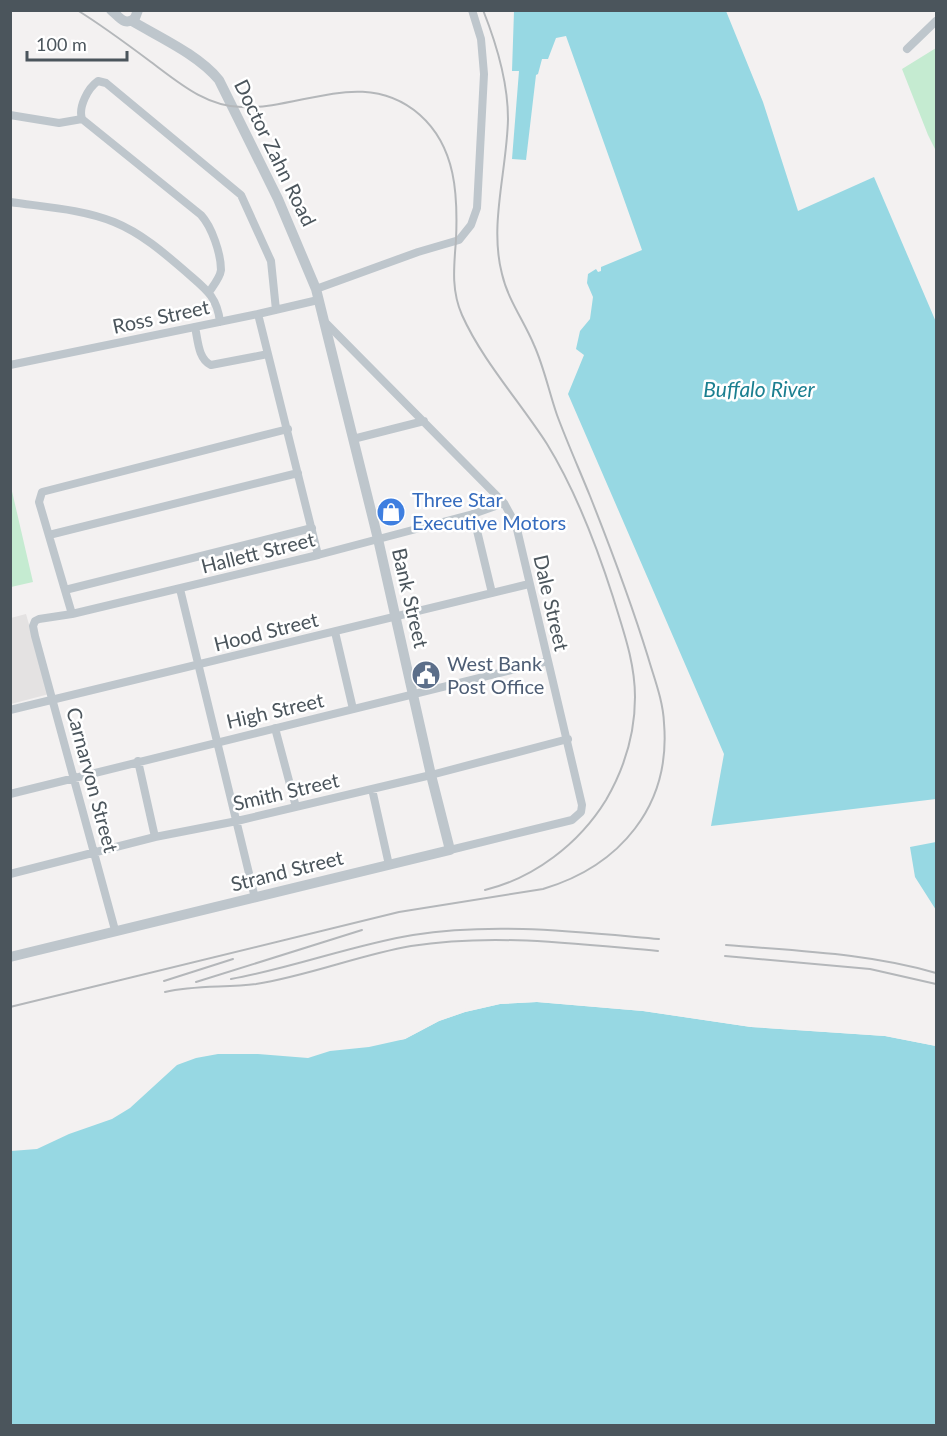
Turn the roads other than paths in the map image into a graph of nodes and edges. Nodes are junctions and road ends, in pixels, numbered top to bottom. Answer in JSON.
{"nodes":[{"id":1,"x":138,"y":10,"type":"edge"},
{"id":2,"x":472,"y":10,"type":"edge"},
{"id":3,"x":114,"y":12,"type":"edge"},
{"id":4,"x":132,"y":21,"type":"junction"},
{"id":5,"x":936,"y":21,"type":"edge"},
{"id":6,"x":153,"y":32,"type":"junction"},
{"id":7,"x":907,"y":49,"type":"dead end"},
{"id":8,"x":10,"y":114,"type":"edge"},
{"id":9,"x":82,"y":119,"type":"junction"},
{"id":10,"x":10,"y":202,"type":"edge"},
{"id":11,"x":209,"y":292,"type":"junction"},
{"id":12,"x":317,"y":295,"type":"junction"},
{"id":13,"x":276,"y":310,"type":"junction"},
{"id":14,"x":258,"y":314,"type":"junction"},
{"id":15,"x":323,"y":320,"type":"junction"},
{"id":16,"x":220,"y":322,"type":"junction"},
{"id":17,"x":195,"y":327,"type":"junction"},
{"id":18,"x":268,"y":354,"type":"junction"},
{"id":19,"x":10,"y":365,"type":"edge"},
{"id":20,"x":424,"y":421,"type":"junction"},
{"id":21,"x":288,"y":429,"type":"junction"},
{"id":22,"x":352,"y":439,"type":"junction"},
{"id":23,"x":298,"y":472,"type":"junction"},
{"id":24,"x":504,"y":503,"type":"junction"},
{"id":25,"x":473,"y":514,"type":"junction"},
{"id":26,"x":312,"y":528,"type":"junction"},
{"id":27,"x":49,"y":535,"type":"junction"},
{"id":28,"x":378,"y":539,"type":"junction"},
{"id":29,"x":318,"y":555,"type":"junction"},
{"id":30,"x":530,"y":584,"type":"junction"},
{"id":31,"x":180,"y":589,"type":"junction"},
{"id":32,"x":65,"y":590,"type":"junction"},
{"id":33,"x":492,"y":593,"type":"junction"},
{"id":34,"x":72,"y":614,"type":"junction"},
{"id":35,"x":396,"y":615,"type":"junction"},
{"id":36,"x":334,"y":632,"type":"junction"},
{"id":37,"x":36,"y":639,"type":"joint"},
{"id":38,"x":548,"y":661,"type":"junction"},
{"id":39,"x":199,"y":665,"type":"junction"},
{"id":40,"x":413,"y":694,"type":"junction"},
{"id":41,"x":54,"y":699,"type":"junction"},
{"id":42,"x":353,"y":709,"type":"junction"},
{"id":43,"x":10,"y":710,"type":"edge"},
{"id":44,"x":275,"y":728,"type":"junction"},
{"id":45,"x":568,"y":739,"type":"junction"},
{"id":46,"x":217,"y":742,"type":"junction"},
{"id":47,"x":138,"y":761,"type":"junction"},
{"id":48,"x":430,"y":775,"type":"junction"},
{"id":49,"x":74,"y":778,"type":"junction"},
{"id":50,"x":372,"y":789,"type":"junction"},
{"id":51,"x":10,"y":794,"type":"edge"},
{"id":52,"x":296,"y":807,"type":"junction"},
{"id":53,"x":572,"y":820,"type":"joint"},
{"id":54,"x":237,"y":821,"type":"junction"},
{"id":55,"x":155,"y":837,"type":"junction"},
{"id":56,"x":450,"y":850,"type":"junction"},
{"id":57,"x":95,"y":854,"type":"junction"},
{"id":58,"x":389,"y":865,"type":"junction"},
{"id":59,"x":10,"y":874,"type":"edge"},
{"id":60,"x":255,"y":898,"type":"junction"},
{"id":61,"x":116,"y":930,"type":"junction"},
{"id":62,"x":10,"y":957,"type":"edge"}],
"edges":[{"from":1,"to":4,"type":"street","name":"Doctor Zahn Road"},
{"from":1,"to":6,"type":"street","name":"Doctor Zahn Road"},
{"from":2,"to":12,"type":"street","name":"Ross Street"},
{"from":3,"to":4,"type":"street","name":"Doctor Zahn Road"},
{"from":4,"to":6,"type":"street","name":"Doctor Zahn Road"},
{"from":5,"to":7,"type":"street"},
{"from":6,"to":12,"type":"street","name":"Doctor Zahn Road"},
{"from":8,"to":9,"type":"street"},
{"from":9,"to":11,"type":"street"},
{"from":9,"to":13,"type":"street"},
{"from":10,"to":11,"type":"street"},
{"from":11,"to":16,"type":"street"},
{"from":12,"to":13,"type":"street","name":"Ross Street"},
{"from":12,"to":15,"type":"street","name":"Doctor Zahn Road"},
{"from":13,"to":14,"type":"street","name":"Ross Street"},
{"from":14,"to":16,"type":"street","name":"Ross Street"},
{"from":14,"to":18,"type":"street"},
{"from":15,"to":20,"type":"street","name":"Dale Street"},
{"from":15,"to":22,"type":"street","name":"Bank Street"},
{"from":16,"to":17,"type":"street","name":"Ross Street"},
{"from":17,"to":18,"type":"street"},
{"from":17,"to":19,"type":"street","name":"Ross Street"},
{"from":18,"to":21,"type":"street"},
{"from":20,"to":22,"type":"street"},
{"from":20,"to":24,"type":"street","name":"Dale Street"},
{"from":21,"to":23,"type":"street"},
{"from":21,"to":27,"type":"street"},
{"from":22,"to":28,"type":"street","name":"Bank Street"},
{"from":23,"to":26,"type":"street"},
{"from":23,"to":27,"type":"street"},
{"from":24,"to":25,"type":"street","name":"Hallett Street"},
{"from":24,"to":30,"type":"street","name":"Dale Street"},
{"from":25,"to":28,"type":"street","name":"Hallett Street"},
{"from":25,"to":33,"type":"street"},
{"from":26,"to":29,"type":"street"},
{"from":26,"to":32,"type":"street"},
{"from":27,"to":32,"type":"street"},
{"from":28,"to":29,"type":"street","name":"Hallett Street"},
{"from":28,"to":35,"type":"street","name":"Bank Street"},
{"from":29,"to":31,"type":"street","name":"Hallett Street"},
{"from":30,"to":33,"type":"street","name":"Hood Street"},
{"from":30,"to":38,"type":"street","name":"Dale Street"},
{"from":31,"to":34,"type":"street","name":"Hallett Street"},
{"from":31,"to":39,"type":"street"},
{"from":32,"to":34,"type":"street"},
{"from":33,"to":35,"type":"street","name":"Hood Street"},
{"from":34,"to":37,"type":"street","name":"Hallett Street"},
{"from":35,"to":36,"type":"street","name":"Hood Street"},
{"from":35,"to":40,"type":"street","name":"Bank Street"},
{"from":36,"to":39,"type":"street","name":"Hood Street"},
{"from":36,"to":42,"type":"street"},
{"from":37,"to":41,"type":"street","name":"Carnarvon Street"},
{"from":38,"to":40,"type":"street","name":"High Street"},
{"from":38,"to":45,"type":"street","name":"Dale Street"},
{"from":39,"to":41,"type":"street","name":"Hood Street"},
{"from":39,"to":46,"type":"street"},
{"from":40,"to":42,"type":"street","name":"High Street"},
{"from":40,"to":48,"type":"street","name":"Bank Street"},
{"from":41,"to":43,"type":"street","name":"Hood Street"},
{"from":41,"to":49,"type":"street","name":"Carnarvon Street"},
{"from":42,"to":44,"type":"street","name":"High Street"},
{"from":44,"to":46,"type":"street","name":"High Street"},
{"from":44,"to":52,"type":"street"},
{"from":45,"to":48,"type":"street","name":"Smith Street"},
{"from":45,"to":53,"type":"street","name":"Dale Street"},
{"from":46,"to":47,"type":"street","name":"High Street"},
{"from":46,"to":54,"type":"street"},
{"from":47,"to":49,"type":"street","name":"High Street"},
{"from":47,"to":55,"type":"street"},
{"from":48,"to":50,"type":"street","name":"Smith Street"},
{"from":48,"to":56,"type":"street","name":"Bank Street"},
{"from":49,"to":51,"type":"street","name":"High Street"},
{"from":49,"to":57,"type":"street","name":"Carnarvon Street"},
{"from":50,"to":52,"type":"street","name":"Smith Street"},
{"from":50,"to":58,"type":"street"},
{"from":52,"to":54,"type":"street","name":"Smith Street"},
{"from":53,"to":56,"type":"street","name":"Strand Street"},
{"from":54,"to":55,"type":"street","name":"Smith Street"},
{"from":54,"to":60,"type":"street"},
{"from":55,"to":57,"type":"street","name":"Smith Street"},
{"from":56,"to":58,"type":"street","name":"Strand Street"},
{"from":57,"to":59,"type":"street","name":"Smith Street"},
{"from":57,"to":61,"type":"street","name":"Carnarvon Street"},
{"from":58,"to":60,"type":"street","name":"Strand Street"},
{"from":60,"to":61,"type":"street","name":"Strand Street"},
{"from":61,"to":62,"type":"street","name":"Strand Street"}]}
